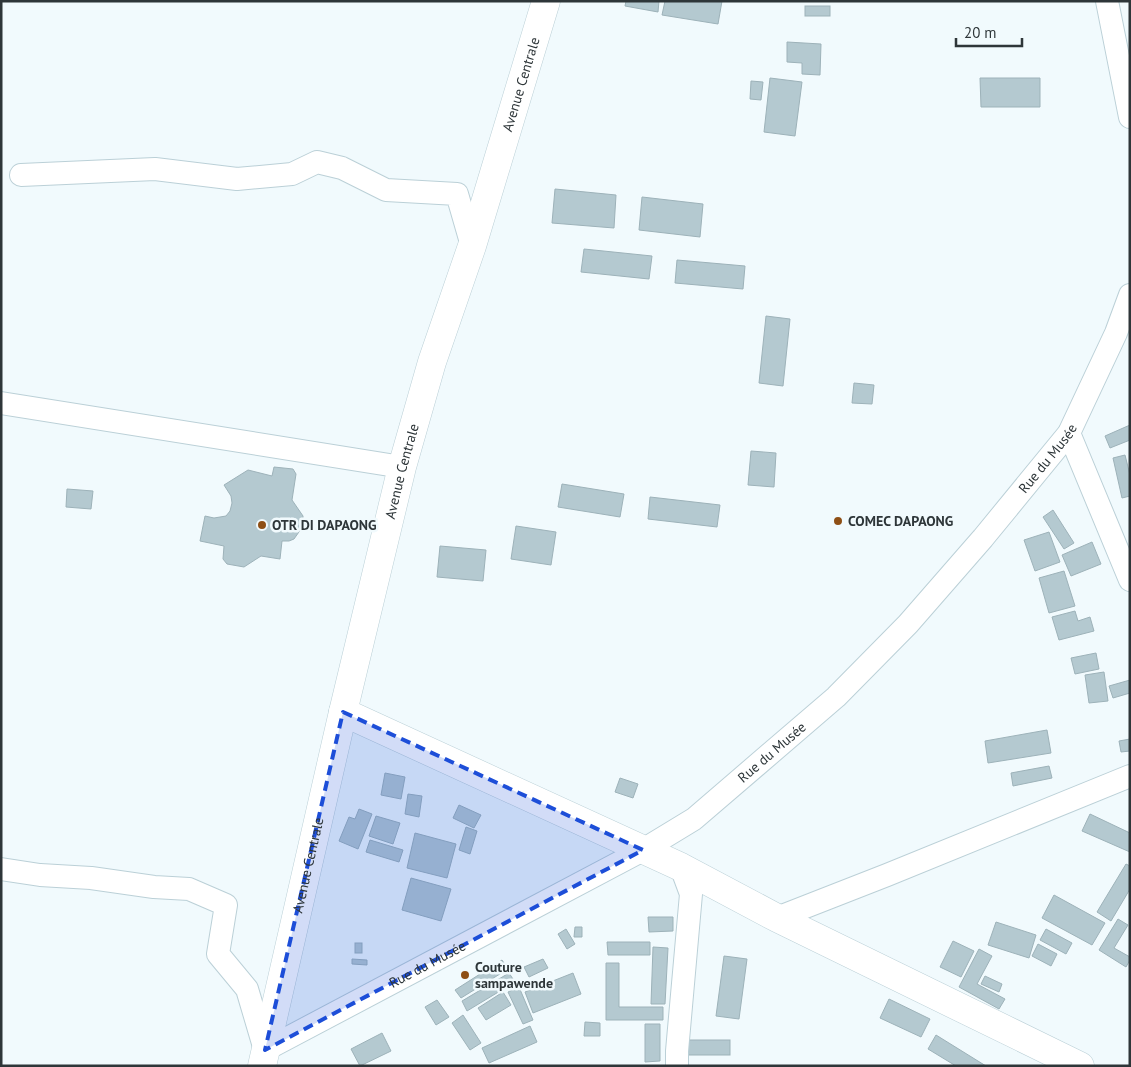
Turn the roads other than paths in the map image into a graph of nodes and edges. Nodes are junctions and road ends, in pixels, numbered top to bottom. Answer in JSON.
{"nodes":[{"id":1,"x":1107,"y":1,"type":"edge"},
{"id":2,"x":540,"y":5,"type":"edge"},
{"id":3,"x":1130,"y":117,"type":"edge"},
{"id":4,"x":21,"y":175,"type":"dead end"},
{"id":5,"x":472,"y":246,"type":"junction"},
{"id":6,"x":1130,"y":295,"type":"edge"},
{"id":7,"x":1,"y":403,"type":"edge"},
{"id":8,"x":1069,"y":433,"type":"junction"},
{"id":9,"x":402,"y":467,"type":"junction"},
{"id":10,"x":1130,"y":580,"type":"edge"},
{"id":11,"x":343,"y":712,"type":"junction"},
{"id":12,"x":1130,"y":776,"type":"edge"},
{"id":13,"x":644,"y":850,"type":"junction"},
{"id":14,"x":681,"y":867,"type":"junction"},
{"id":15,"x":1,"y":869,"type":"edge"},
{"id":16,"x":777,"y":918,"type":"junction"},
{"id":17,"x":264,"y":1058,"type":"edge"},
{"id":18,"x":677,"y":1066,"type":"edge"},
{"id":19,"x":1080,"y":1066,"type":"edge"}],
"edges":[{"from":1,"to":3,"type":"street"},
{"from":2,"to":5,"type":"main road","name":"Avenue Centrale"},
{"from":4,"to":5,"type":"street"},
{"from":5,"to":9,"type":"main road","name":"Avenue Centrale"},
{"from":6,"to":8,"type":"street","name":"Rue du Musée"},
{"from":7,"to":9,"type":"street"},
{"from":8,"to":10,"type":"street"},
{"from":8,"to":13,"type":"street","name":"Rue du Musée"},
{"from":9,"to":11,"type":"main road","name":"Avenue Centrale"},
{"from":11,"to":13,"type":"main road"},
{"from":11,"to":17,"type":"main road","name":"Avenue Centrale"},
{"from":12,"to":16,"type":"street"},
{"from":13,"to":14,"type":"main road"},
{"from":13,"to":17,"type":"street","name":"Rue du Musée"},
{"from":14,"to":16,"type":"main road"},
{"from":14,"to":18,"type":"street"},
{"from":15,"to":17,"type":"street"},
{"from":16,"to":19,"type":"main road"}]}
